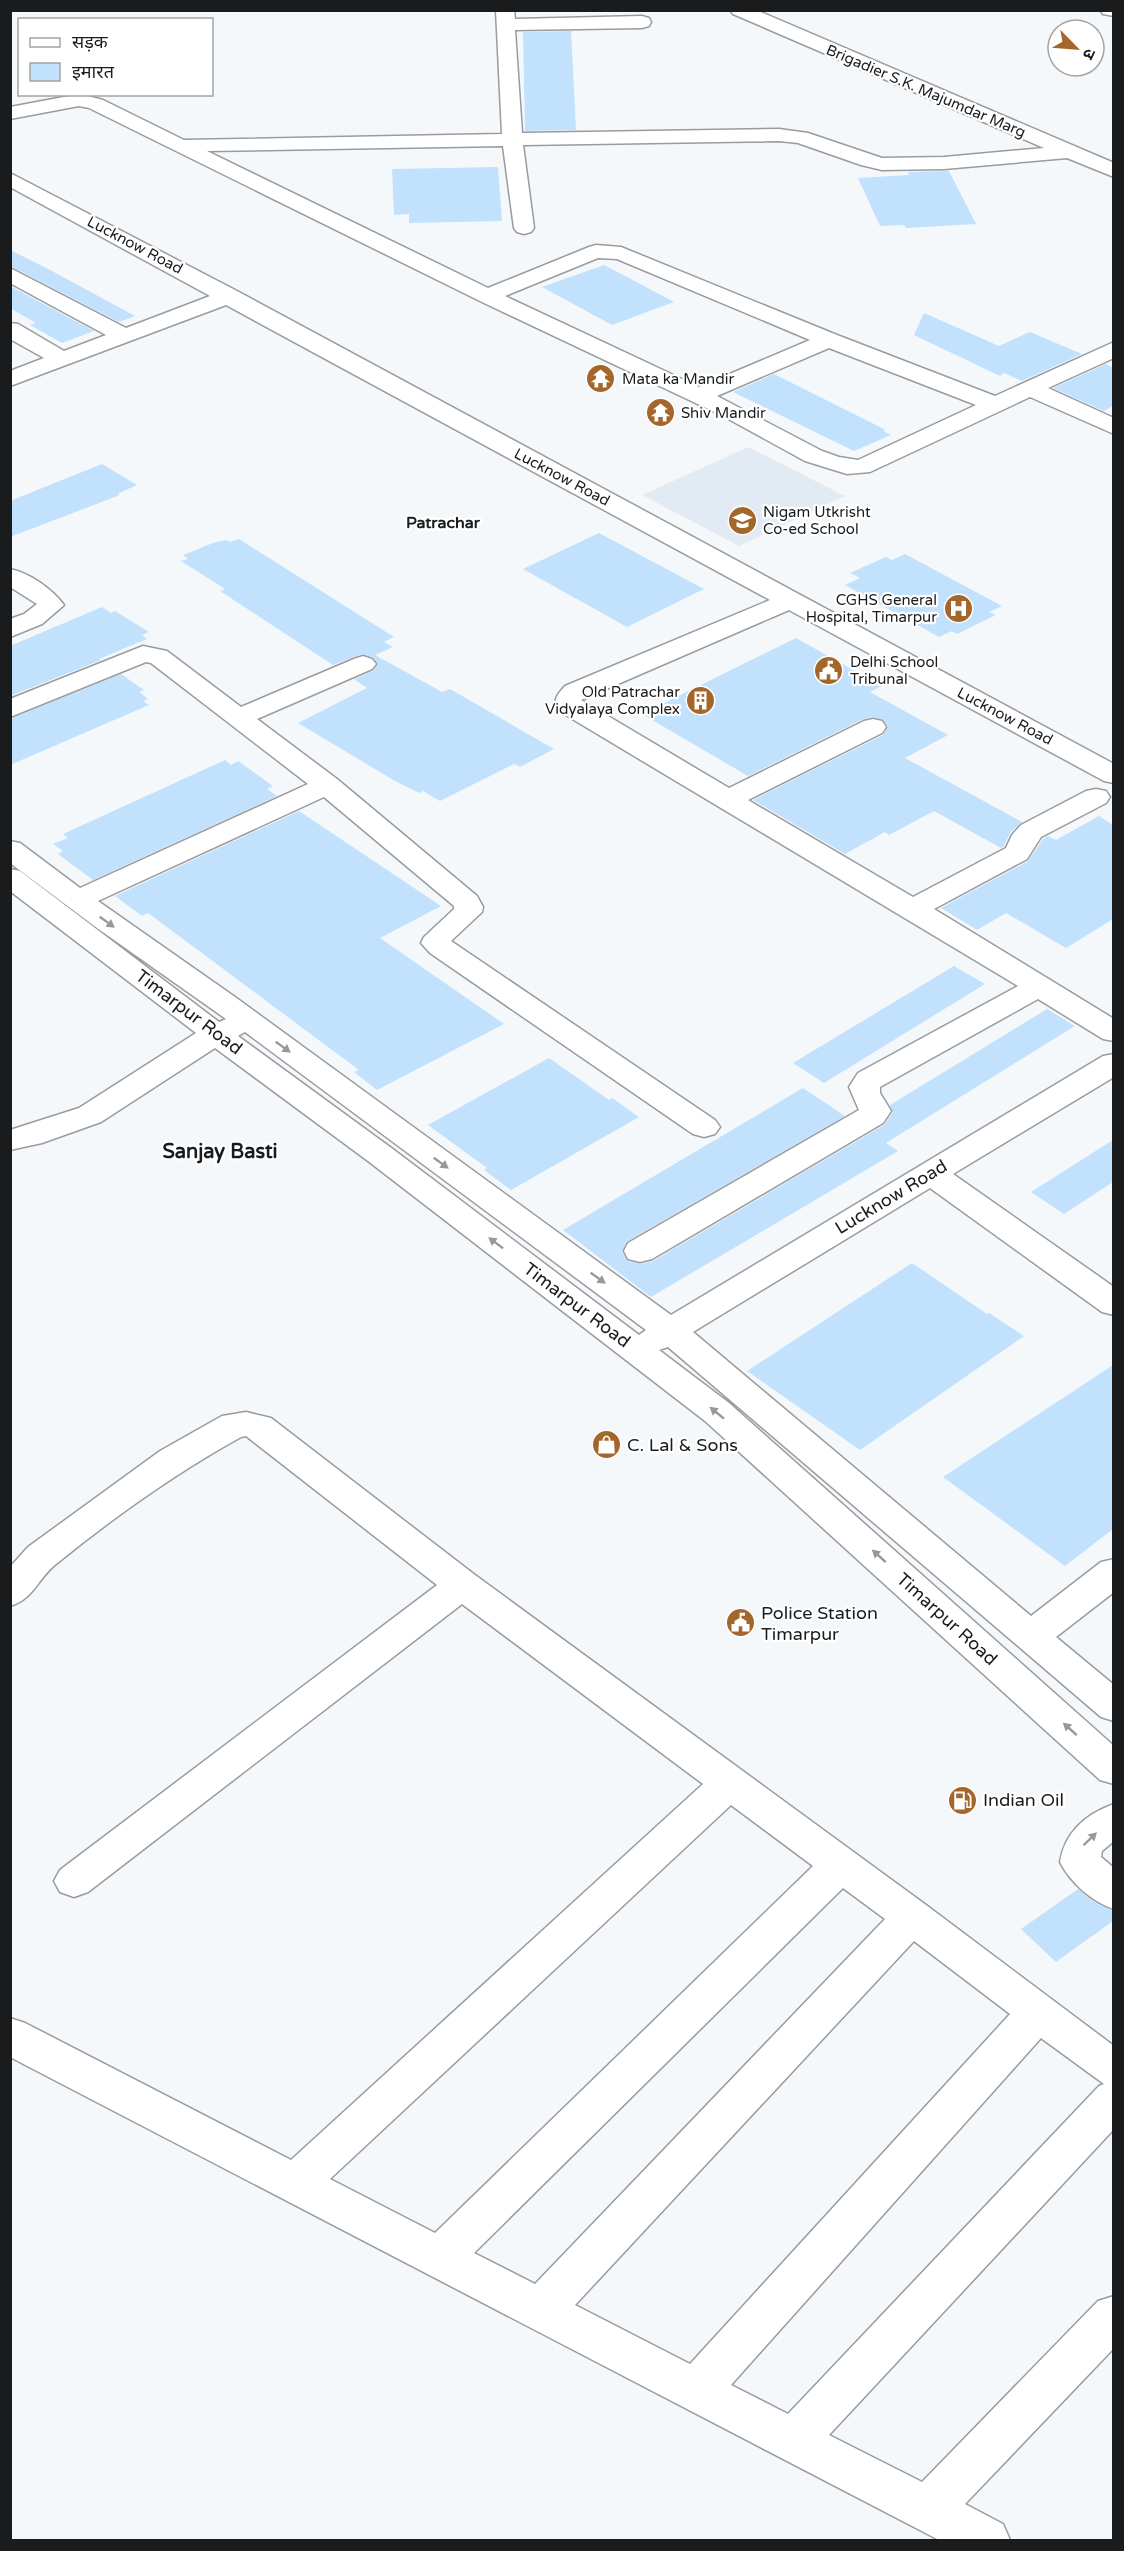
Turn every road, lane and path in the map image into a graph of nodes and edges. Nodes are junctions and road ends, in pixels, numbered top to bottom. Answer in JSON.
{"nodes":[{"id":1,"x":739,"y":10,"type":"edge"},
{"id":2,"x":505,"y":18,"type":"edge"},
{"id":3,"x":642,"y":22,"type":"dead end"},
{"id":4,"x":10,"y":114,"type":"edge"},
{"id":5,"x":512,"y":139,"type":"junction"},
{"id":6,"x":179,"y":146,"type":"junction"},
{"id":7,"x":1068,"y":152,"type":"junction"},
{"id":8,"x":1113,"y":171,"type":"edge"},
{"id":9,"x":10,"y":179,"type":"edge"},
{"id":10,"x":38,"y":193,"type":"junction"},
{"id":11,"x":10,"y":202,"type":"edge"},
{"id":12,"x":524,"y":228,"type":"dead end"},
{"id":13,"x":10,"y":274,"type":"edge"},
{"id":14,"x":489,"y":295,"type":"junction"},
{"id":15,"x":229,"y":296,"type":"junction"},
{"id":16,"x":10,"y":329,"type":"edge"},
{"id":17,"x":125,"y":336,"type":"junction"},
{"id":18,"x":829,"y":340,"type":"junction"},
{"id":19,"x":1113,"y":349,"type":"edge"},
{"id":20,"x":63,"y":360,"type":"junction"},
{"id":21,"x":10,"y":379,"type":"edge"},
{"id":22,"x":1031,"y":389,"type":"junction"},
{"id":23,"x":698,"y":396,"type":"junction"},
{"id":24,"x":997,"y":405,"type":"junction"},
{"id":25,"x":1113,"y":426,"type":"edge"},
{"id":26,"x":10,"y":576,"type":"edge"},
{"id":27,"x":791,"y":600,"type":"junction"},
{"id":28,"x":10,"y":629,"type":"edge"},
{"id":29,"x":363,"y":664,"type":"dead end"},
{"id":30,"x":10,"y":709,"type":"edge"},
{"id":31,"x":238,"y":717,"type":"junction"},
{"id":32,"x":873,"y":727,"type":"dead end"},
{"id":33,"x":1113,"y":775,"type":"edge"},
{"id":34,"x":327,"y":784,"type":"junction"},
{"id":35,"x":1096,"y":797,"type":"dead end"},
{"id":36,"x":727,"y":800,"type":"junction"},
{"id":37,"x":10,"y":849,"type":"edge"},
{"id":38,"x":10,"y":877,"type":"edge"},
{"id":39,"x":78,"y":900,"type":"junction"},
{"id":40,"x":913,"y":909,"type":"junction"},
{"id":41,"x":1039,"y":986,"type":"junction"},
{"id":42,"x":246,"y":1020,"type":"junction"},
{"id":43,"x":1113,"y":1032,"type":"edge"},
{"id":44,"x":216,"y":1034,"type":"junction"},
{"id":45,"x":1113,"y":1063,"type":"edge"},
{"id":46,"x":704,"y":1127,"type":"dead end"},
{"id":47,"x":10,"y":1140,"type":"edge"},
{"id":48,"x":930,"y":1173,"type":"junction"},
{"id":49,"x":640,"y":1251,"type":"dead end"},
{"id":50,"x":1113,"y":1304,"type":"edge"},
{"id":51,"x":669,"y":1330,"type":"junction"},
{"id":52,"x":637,"y":1351,"type":"junction"},
{"id":53,"x":1113,"y":1572,"type":"edge"},
{"id":54,"x":462,"y":1585,"type":"junction"},
{"id":55,"x":10,"y":1593,"type":"edge"},
{"id":56,"x":1031,"y":1636,"type":"junction"},
{"id":57,"x":1113,"y":1707,"type":"edge"},
{"id":58,"x":1113,"y":1769,"type":"edge"},
{"id":59,"x":730,"y":1782,"type":"junction"},
{"id":60,"x":1113,"y":1820,"type":"edge"},
{"id":61,"x":840,"y":1865,"type":"junction"},
{"id":62,"x":74,"y":1881,"type":"dead end"},
{"id":63,"x":1113,"y":1893,"type":"edge"},
{"id":64,"x":912,"y":1917,"type":"junction"},
{"id":65,"x":1038,"y":2012,"type":"junction"},
{"id":66,"x":10,"y":2036,"type":"edge"},
{"id":67,"x":1113,"y":2070,"type":"edge"},
{"id":68,"x":1113,"y":2099,"type":"edge"},
{"id":69,"x":296,"y":2183,"type":"junction"},
{"id":70,"x":439,"y":2258,"type":"junction"},
{"id":71,"x":540,"y":2310,"type":"junction"},
{"id":72,"x":1113,"y":2316,"type":"edge"},
{"id":73,"x":696,"y":2390,"type":"junction"},
{"id":74,"x":793,"y":2441,"type":"junction"},
{"id":75,"x":927,"y":2510,"type":"junction"},
{"id":76,"x":986,"y":2541,"type":"edge"}],
"edges":[{"from":1,"to":7,"type":"street","name":"Brigadier S.K. Majumdar Marg"},
{"from":2,"to":3,"type":"street"},
{"from":2,"to":5,"type":"street"},
{"from":4,"to":6,"type":"street"},
{"from":5,"to":6,"type":"street"},
{"from":5,"to":7,"type":"street"},
{"from":5,"to":12,"type":"street"},
{"from":6,"to":14,"type":"street"},
{"from":7,"to":8,"type":"street","name":"Brigadier S.K. Majumdar Marg"},
{"from":9,"to":10,"type":"street","name":"Lucknow Road"},
{"from":10,"to":11,"type":"street"},
{"from":10,"to":15,"type":"street","name":"Lucknow Road"},
{"from":13,"to":17,"type":"street"},
{"from":14,"to":18,"type":"street"},
{"from":14,"to":23,"type":"street"},
{"from":15,"to":17,"type":"street"},
{"from":15,"to":27,"type":"street","name":"Lucknow Road"},
{"from":16,"to":20,"type":"street"},
{"from":17,"to":20,"type":"street"},
{"from":18,"to":23,"type":"street"},
{"from":18,"to":24,"type":"street"},
{"from":19,"to":22,"type":"street"},
{"from":20,"to":21,"type":"street"},
{"from":22,"to":24,"type":"street"},
{"from":22,"to":25,"type":"street"},
{"from":23,"to":24,"type":"street"},
{"from":26,"to":28,"type":"street"},
{"from":27,"to":33,"type":"street","name":"Lucknow Road"},
{"from":27,"to":36,"type":"street"},
{"from":29,"to":31,"type":"street"},
{"from":30,"to":31,"type":"street"},
{"from":31,"to":34,"type":"street"},
{"from":32,"to":36,"type":"street"},
{"from":34,"to":39,"type":"street"},
{"from":34,"to":46,"type":"street"},
{"from":35,"to":40,"type":"street"},
{"from":36,"to":40,"type":"street"},
{"from":37,"to":39,"type":"street","name":"Timarpur Road"},
{"from":38,"to":44,"type":"street","name":"Timarpur Road"},
{"from":39,"to":42,"type":"street","name":"Timarpur Road","one_way":true},
{"from":40,"to":41,"type":"street"},
{"from":41,"to":43,"type":"street"},
{"from":41,"to":49,"type":"street"},
{"from":42,"to":44,"type":"street"},
{"from":42,"to":51,"type":"street","name":"Timarpur Road","one_way":true},
{"from":44,"to":47,"type":"street"},
{"from":52,"to":44,"type":"street","name":"Timarpur Road","one_way":true},
{"from":45,"to":48,"type":"street","name":"Lucknow Road"},
{"from":48,"to":50,"type":"street"},
{"from":48,"to":51,"type":"street","name":"Lucknow Road"},
{"from":51,"to":52,"type":"street","name":"Lucknow Road"},
{"from":51,"to":56,"type":"street","name":"Timarpur Road"},
{"from":58,"to":52,"type":"street","name":"Timarpur Road","one_way":true},
{"from":53,"to":56,"type":"street"},
{"from":54,"to":55,"type":"street"},
{"from":54,"to":59,"type":"street"},
{"from":54,"to":62,"type":"street"},
{"from":56,"to":57,"type":"street","name":"Timarpur Road"},
{"from":59,"to":61,"type":"street"},
{"from":59,"to":69,"type":"street"},
{"from":63,"to":60,"type":"street","one_way":true},
{"from":61,"to":64,"type":"street"},
{"from":61,"to":70,"type":"street"},
{"from":64,"to":65,"type":"street"},
{"from":64,"to":71,"type":"street"},
{"from":65,"to":67,"type":"street"},
{"from":65,"to":73,"type":"street"},
{"from":66,"to":69,"type":"street"},
{"from":68,"to":74,"type":"street"},
{"from":69,"to":70,"type":"street"},
{"from":70,"to":71,"type":"street"},
{"from":71,"to":73,"type":"street"},
{"from":72,"to":75,"type":"street"},
{"from":73,"to":74,"type":"street"},
{"from":74,"to":75,"type":"street"},
{"from":75,"to":76,"type":"street"}]}
